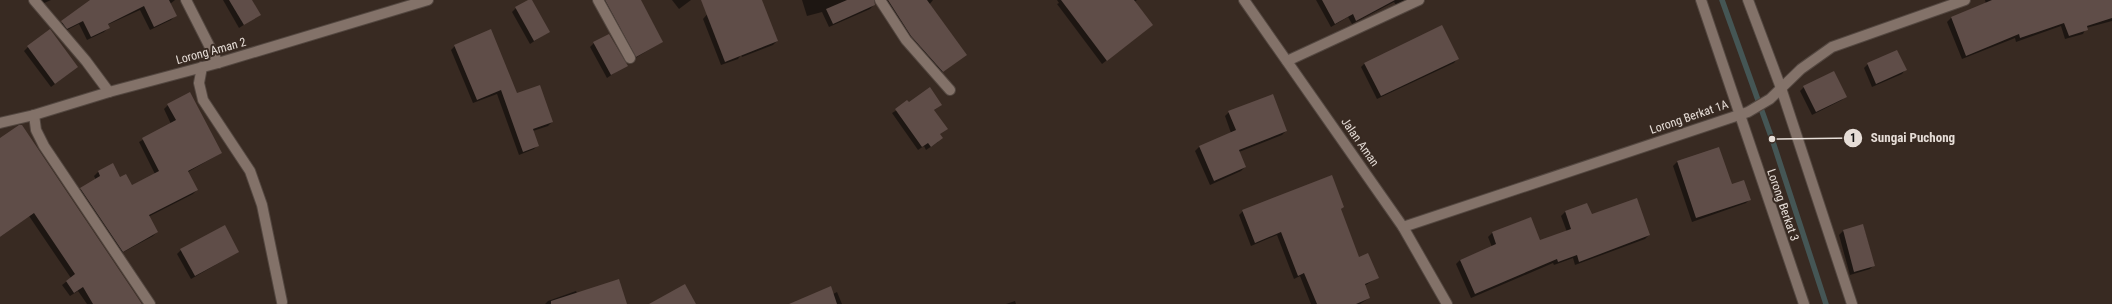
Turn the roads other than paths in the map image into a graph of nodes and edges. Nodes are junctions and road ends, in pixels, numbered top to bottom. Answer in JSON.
{"nodes":[{"id":1,"x":34,"y":0,"type":"edge"},
{"id":2,"x":186,"y":0,"type":"edge"},
{"id":3,"x":428,"y":0,"type":"edge"},
{"id":4,"x":598,"y":0,"type":"edge"},
{"id":5,"x":880,"y":0,"type":"edge"},
{"id":6,"x":1244,"y":0,"type":"edge"},
{"id":7,"x":1419,"y":0,"type":"edge"},
{"id":8,"x":1701,"y":0,"type":"edge"},
{"id":9,"x":1748,"y":0,"type":"edge"},
{"id":10,"x":1965,"y":0,"type":"edge"},
{"id":11,"x":630,"y":58,"type":"dead end"},
{"id":12,"x":1287,"y":61,"type":"junction"},
{"id":13,"x":218,"y":63,"type":"junction"},
{"id":14,"x":202,"y":67,"type":"junction"},
{"id":15,"x":1782,"y":88,"type":"junction"},
{"id":16,"x":950,"y":90,"type":"dead end"},
{"id":17,"x":109,"y":92,"type":"junction"},
{"id":18,"x":1743,"y":113,"type":"junction"},
{"id":19,"x":34,"y":115,"type":"junction"},
{"id":20,"x":0,"y":123,"type":"edge"},
{"id":21,"x":1403,"y":227,"type":"junction"},
{"id":22,"x":282,"y":302,"type":"dead end"},
{"id":23,"x":150,"y":304,"type":"edge"},
{"id":24,"x":1447,"y":304,"type":"edge"},
{"id":25,"x":1804,"y":304,"type":"edge"},
{"id":26,"x":1852,"y":304,"type":"edge"}],
"edges":[{"from":1,"to":17,"type":"street"},
{"from":2,"to":13,"type":"street"},
{"from":3,"to":13,"type":"street","name":"Lorong Aman 2"},
{"from":4,"to":11,"type":"street"},
{"from":5,"to":16,"type":"street"},
{"from":6,"to":12,"type":"street","name":"Jalan Aman"},
{"from":7,"to":12,"type":"street"},
{"from":8,"to":18,"type":"street","name":"Lorong Berkat 3"},
{"from":9,"to":15,"type":"street"},
{"from":10,"to":15,"type":"street","name":"Lorong Berkat 1A"},
{"from":12,"to":21,"type":"street","name":"Jalan Aman"},
{"from":13,"to":14,"type":"street","name":"Lorong Aman 2"},
{"from":14,"to":17,"type":"street","name":"Lorong Aman 2"},
{"from":14,"to":22,"type":"street"},
{"from":15,"to":18,"type":"street","name":"Lorong Berkat 1A"},
{"from":15,"to":26,"type":"street"},
{"from":17,"to":19,"type":"street","name":"Lorong Aman 2"},
{"from":18,"to":21,"type":"street","name":"Lorong Berkat 1A"},
{"from":18,"to":25,"type":"street","name":"Lorong Berkat 3"},
{"from":19,"to":20,"type":"street","name":"Lorong Aman 2"},
{"from":19,"to":23,"type":"street"},
{"from":21,"to":24,"type":"street","name":"Jalan Aman"}]}
